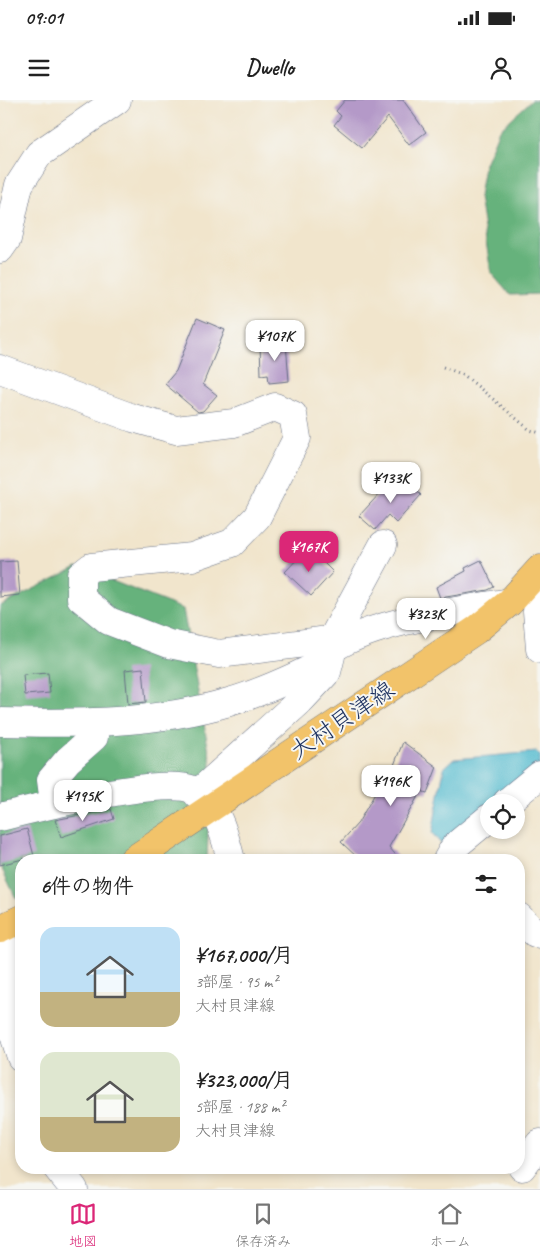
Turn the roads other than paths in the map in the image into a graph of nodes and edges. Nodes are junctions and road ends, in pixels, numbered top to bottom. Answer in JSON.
{"nodes":[{"id":1,"x":118,"y":100,"type":"edge"},
{"id":2,"x":0,"y":249,"type":"edge"},
{"id":3,"x":0,"y":369,"type":"edge"},
{"id":4,"x":383,"y":545,"type":"dead end"},
{"id":5,"x":540,"y":569,"type":"edge"},
{"id":6,"x":510,"y":602,"type":"junction"},
{"id":7,"x":540,"y":603,"type":"edge"},
{"id":8,"x":331,"y":646,"type":"junction"},
{"id":9,"x":540,"y":649,"type":"edge"},
{"id":10,"x":0,"y":722,"type":"edge"},
{"id":11,"x":94,"y":722,"type":"junction"},
{"id":12,"x":540,"y":776,"type":"edge"},
{"id":13,"x":517,"y":794,"type":"edge"},
{"id":14,"x":205,"y":801,"type":"junction"},
{"id":15,"x":54,"y":803,"type":"junction"},
{"id":16,"x":0,"y":817,"type":"edge"},
{"id":17,"x":480,"y":825,"type":"edge"},
{"id":18,"x":140,"y":854,"type":"edge"},
{"id":19,"x":230,"y":854,"type":"edge"},
{"id":20,"x":450,"y":854,"type":"edge"},
{"id":21,"x":15,"y":922,"type":"edge"},
{"id":22,"x":525,"y":923,"type":"edge"},
{"id":23,"x":0,"y":931,"type":"edge"},
{"id":24,"x":540,"y":934,"type":"edge"},
{"id":25,"x":15,"y":1039,"type":"edge"},
{"id":26,"x":540,"y":1143,"type":"edge"},
{"id":27,"x":527,"y":1171,"type":"edge"},
{"id":28,"x":62,"y":1174,"type":"edge"},
{"id":29,"x":74,"y":1189,"type":"edge"}],
"edges":[{"from":1,"to":2,"type":"street"},
{"from":3,"to":8,"type":"street"},
{"from":4,"to":8,"type":"street"},
{"from":5,"to":6,"type":"main road","name":"大村貝津線"},
{"from":6,"to":8,"type":"street"},
{"from":6,"to":14,"type":"main road","name":"大村貝津線"},
{"from":7,"to":9,"type":"street"},
{"from":8,"to":11,"type":"street"},
{"from":8,"to":14,"type":"street"},
{"from":10,"to":11,"type":"street"},
{"from":11,"to":15,"type":"street"},
{"from":12,"to":13,"type":"street"},
{"from":14,"to":15,"type":"street"},
{"from":14,"to":18,"type":"main road","name":"大村貝津線"},
{"from":14,"to":19,"type":"street"},
{"from":15,"to":16,"type":"street"},
{"from":17,"to":20,"type":"street"},
{"from":21,"to":23,"type":"main road"},
{"from":22,"to":24,"type":"street"},
{"from":23,"to":25,"type":"street"},
{"from":26,"to":27,"type":"street"},
{"from":28,"to":29,"type":"street"}]}
